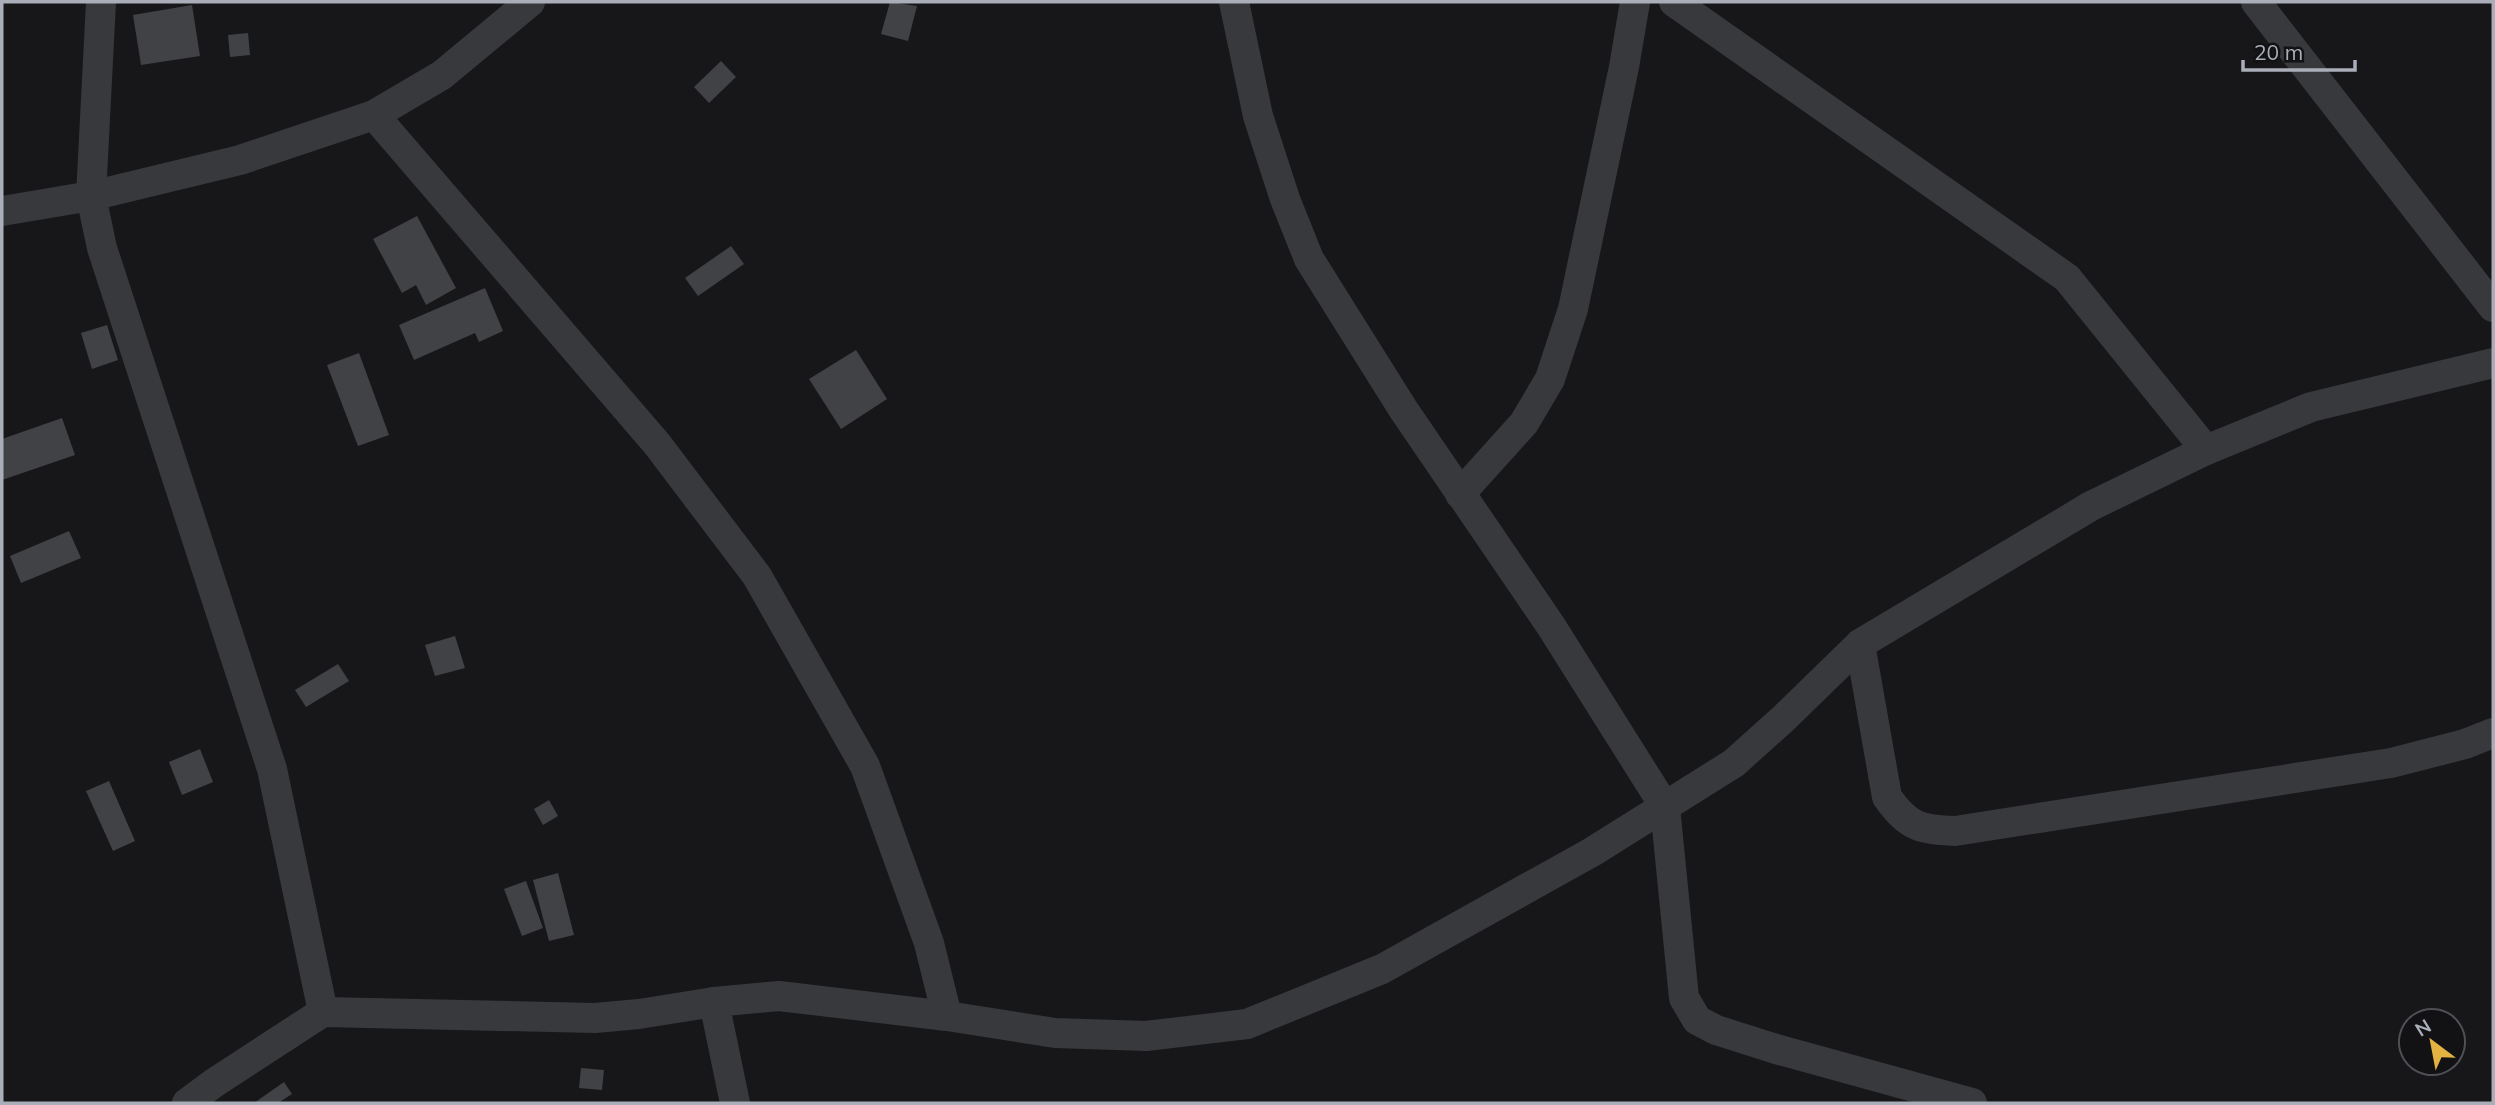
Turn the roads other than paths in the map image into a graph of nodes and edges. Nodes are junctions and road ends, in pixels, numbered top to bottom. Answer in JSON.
{"nodes":[{"id":1,"x":101,"y":2,"type":"edge"},
{"id":2,"x":530,"y":2,"type":"edge"},
{"id":3,"x":1234,"y":2,"type":"edge"},
{"id":4,"x":1635,"y":2,"type":"edge"},
{"id":5,"x":1674,"y":2,"type":"edge"},
{"id":6,"x":2256,"y":2,"type":"edge"},
{"id":7,"x":374,"y":115,"type":"junction"},
{"id":8,"x":91,"y":196,"type":"junction"},
{"id":9,"x":2,"y":211,"type":"edge"},
{"id":10,"x":2493,"y":307,"type":"edge"},
{"id":11,"x":2493,"y":363,"type":"edge"},
{"id":12,"x":2206,"y":450,"type":"junction"},
{"id":13,"x":1460,"y":494,"type":"junction"},
{"id":14,"x":1860,"y":644,"type":"junction"},
{"id":15,"x":2493,"y":733,"type":"edge"},
{"id":16,"x":1665,"y":807,"type":"junction"},
{"id":17,"x":713,"y":1002,"type":"junction"},
{"id":18,"x":323,"y":1012,"type":"junction"},
{"id":19,"x":947,"y":1016,"type":"junction"},
{"id":20,"x":187,"y":1103,"type":"edge"},
{"id":21,"x":735,"y":1103,"type":"edge"},
{"id":22,"x":1972,"y":1103,"type":"edge"}],
"edges":[{"from":1,"to":8,"type":"street"},
{"from":2,"to":7,"type":"street"},
{"from":3,"to":13,"type":"street"},
{"from":4,"to":13,"type":"street"},
{"from":5,"to":12,"type":"street"},
{"from":6,"to":10,"type":"street"},
{"from":7,"to":8,"type":"street"},
{"from":7,"to":19,"type":"street"},
{"from":8,"to":9,"type":"street"},
{"from":8,"to":18,"type":"street"},
{"from":11,"to":12,"type":"street"},
{"from":12,"to":14,"type":"street"},
{"from":13,"to":16,"type":"street"},
{"from":14,"to":15,"type":"street"},
{"from":14,"to":16,"type":"street"},
{"from":16,"to":19,"type":"street"},
{"from":16,"to":22,"type":"street"},
{"from":17,"to":18,"type":"street"},
{"from":17,"to":19,"type":"street"},
{"from":17,"to":21,"type":"street"},
{"from":18,"to":20,"type":"street"}]}
